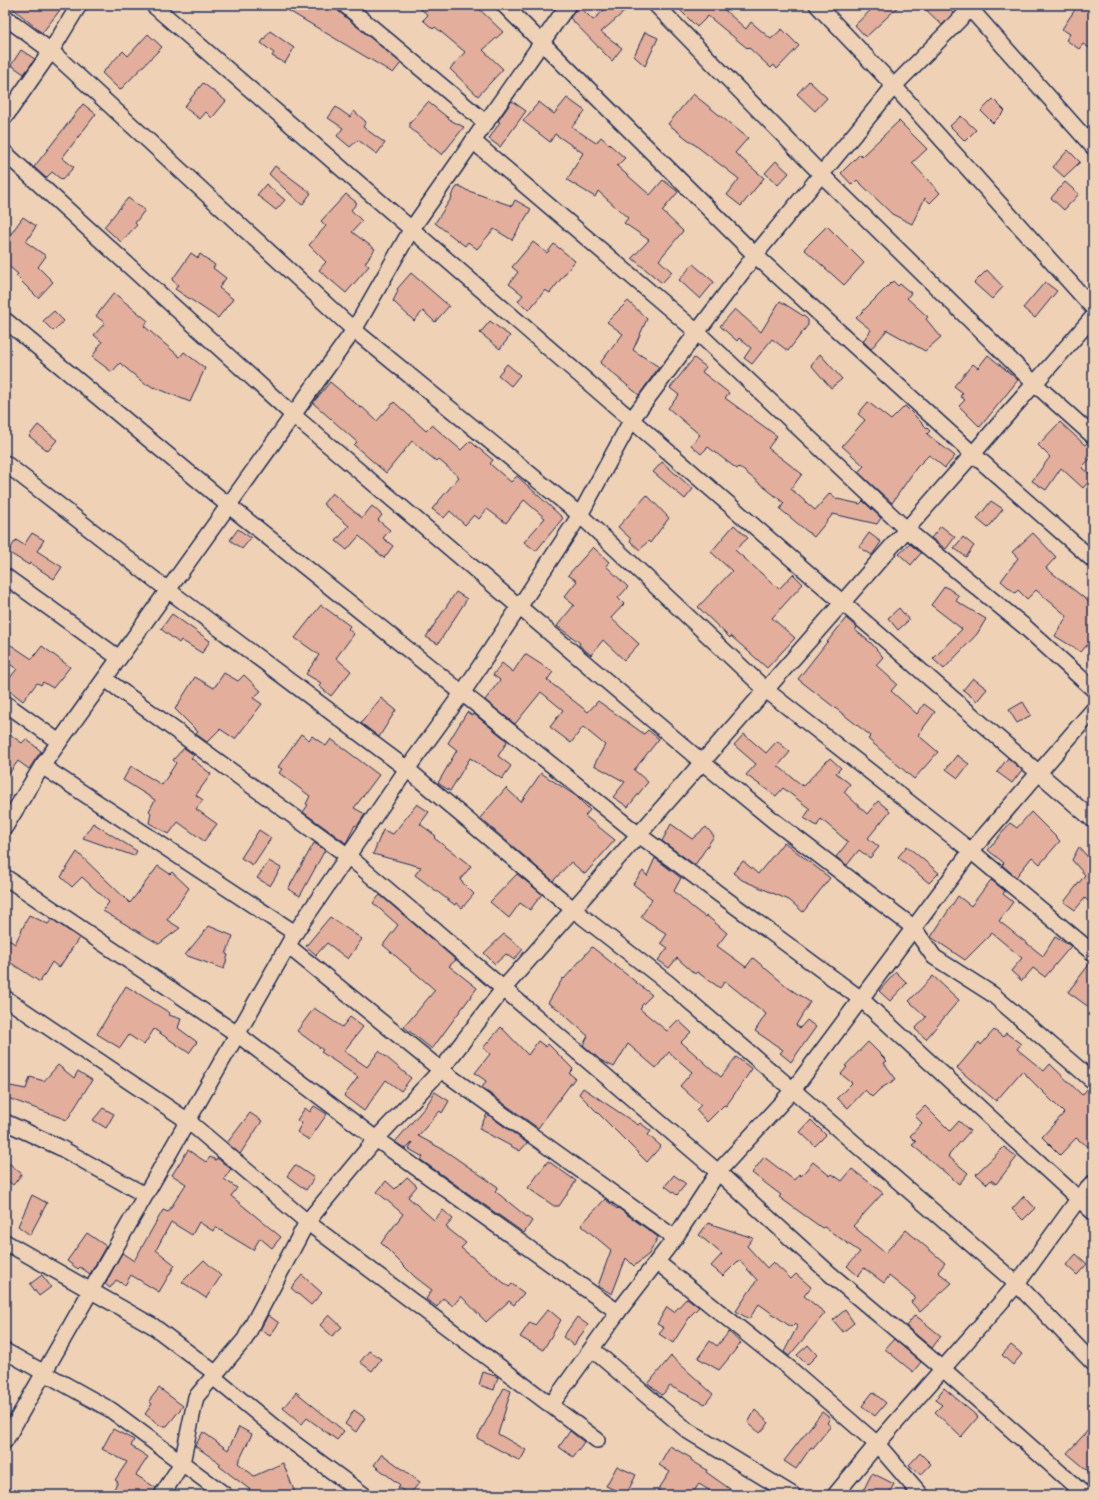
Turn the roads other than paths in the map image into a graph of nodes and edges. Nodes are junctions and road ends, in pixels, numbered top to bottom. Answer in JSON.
{"nodes":[{"id":1,"x":79,"y":5,"type":"edge"},
{"id":2,"x":153,"y":5,"type":"edge"},
{"id":3,"x":345,"y":5,"type":"edge"},
{"id":4,"x":504,"y":5,"type":"edge"},
{"id":5,"x":568,"y":5,"type":"edge"},
{"id":6,"x":656,"y":5,"type":"edge"},
{"id":7,"x":817,"y":5,"type":"edge"},
{"id":8,"x":971,"y":6,"type":"edge"},
{"id":9,"x":5,"y":17,"type":"edge"},
{"id":10,"x":542,"y":42,"type":"junction"},
{"id":11,"x":51,"y":51,"type":"junction"},
{"id":12,"x":894,"y":86,"type":"junction"},
{"id":13,"x":5,"y":116,"type":"edge"},
{"id":14,"x":486,"y":123,"type":"junction"},
{"id":15,"x":473,"y":141,"type":"junction"},
{"id":16,"x":1093,"y":147,"type":"edge"},
{"id":17,"x":5,"y":152,"type":"edge"},
{"id":18,"x":821,"y":174,"type":"junction"},
{"id":19,"x":411,"y":230,"type":"junction"},
{"id":20,"x":754,"y":255,"type":"junction"},
{"id":21,"x":1093,"y":308,"type":"edge"},
{"id":22,"x":1093,"y":317,"type":"edge"},
{"id":23,"x":5,"y":320,"type":"edge"},
{"id":24,"x":354,"y":330,"type":"junction"},
{"id":25,"x":697,"y":332,"type":"junction"},
{"id":26,"x":1035,"y":384,"type":"junction"},
{"id":27,"x":293,"y":415,"type":"junction"},
{"id":28,"x":632,"y":419,"type":"junction"},
{"id":29,"x":1093,"y":436,"type":"edge"},
{"id":30,"x":973,"y":454,"type":"junction"},
{"id":31,"x":5,"y":463,"type":"edge"},
{"id":32,"x":228,"y":505,"type":"junction"},
{"id":33,"x":580,"y":514,"type":"junction"},
{"id":34,"x":907,"y":530,"type":"junction"},
{"id":35,"x":1093,"y":560,"type":"edge"},
{"id":36,"x":5,"y":576,"type":"edge"},
{"id":37,"x":168,"y":590,"type":"junction"},
{"id":38,"x":843,"y":603,"type":"junction"},
{"id":39,"x":520,"y":606,"type":"junction"},
{"id":40,"x":119,"y":658,"type":"junction"},
{"id":41,"x":105,"y":679,"type":"junction"},
{"id":42,"x":1093,"y":689,"type":"edge"},
{"id":43,"x":766,"y":690,"type":"junction"},
{"id":44,"x":463,"y":692,"type":"junction"},
{"id":45,"x":5,"y":703,"type":"edge"},
{"id":46,"x":1093,"y":710,"type":"edge"},
{"id":47,"x":59,"y":742,"type":"junction"},
{"id":48,"x":702,"y":762,"type":"junction"},
{"id":49,"x":42,"y":766,"type":"junction"},
{"id":50,"x":407,"y":769,"type":"junction"},
{"id":51,"x":1038,"y":773,"type":"junction"},
{"id":52,"x":1093,"y":820,"type":"edge"},
{"id":53,"x":5,"y":827,"type":"edge"},
{"id":54,"x":639,"y":835,"type":"junction"},
{"id":55,"x":971,"y":851,"type":"junction"},
{"id":56,"x":348,"y":856,"type":"junction"},
{"id":57,"x":5,"y":877,"type":"edge"},
{"id":58,"x":574,"y":910,"type":"junction"},
{"id":59,"x":913,"y":927,"type":"junction"},
{"id":60,"x":291,"y":939,"type":"junction"},
{"id":61,"x":1093,"y":953,"type":"edge"},
{"id":62,"x":504,"y":988,"type":"junction"},
{"id":63,"x":5,"y":998,"type":"edge"},
{"id":64,"x":861,"y":999,"type":"junction"},
{"id":65,"x":237,"y":1034,"type":"junction"},
{"id":66,"x":441,"y":1070,"type":"junction"},
{"id":67,"x":1093,"y":1081,"type":"edge"},
{"id":68,"x":793,"y":1090,"type":"junction"},
{"id":69,"x":188,"y":1121,"type":"junction"},
{"id":70,"x":5,"y":1122,"type":"edge"},
{"id":71,"x":376,"y":1139,"type":"junction"},
{"id":72,"x":718,"y":1172,"type":"junction"},
{"id":73,"x":1093,"y":1182,"type":"edge"},
{"id":74,"x":145,"y":1195,"type":"junction"},
{"id":75,"x":1079,"y":1198,"type":"junction"},
{"id":76,"x":1093,"y":1212,"type":"edge"},
{"id":77,"x":307,"y":1222,"type":"junction"},
{"id":78,"x":675,"y":1238,"type":"junction"},
{"id":79,"x":5,"y":1242,"type":"edge"},
{"id":80,"x":656,"y":1262,"type":"junction"},
{"id":81,"x":1017,"y":1284,"type":"junction"},
{"id":82,"x":91,"y":1291,"type":"junction"},
{"id":83,"x":618,"y":1312,"type":"junction"},
{"id":84,"x":592,"y":1349,"type":"junction"},
{"id":85,"x":5,"y":1351,"type":"edge"},
{"id":86,"x":1093,"y":1363,"type":"edge"},
{"id":87,"x":943,"y":1369,"type":"junction"},
{"id":88,"x":44,"y":1373,"type":"junction"},
{"id":89,"x":214,"y":1374,"type":"junction"},
{"id":90,"x":551,"y":1405,"type":"junction"},
{"id":91,"x":597,"y":1440,"type":"dead end"},
{"id":92,"x":5,"y":1441,"type":"edge"},
{"id":93,"x":877,"y":1444,"type":"junction"},
{"id":94,"x":182,"y":1463,"type":"junction"},
{"id":95,"x":162,"y":1495,"type":"edge"},
{"id":96,"x":225,"y":1495,"type":"edge"},
{"id":97,"x":364,"y":1495,"type":"edge"},
{"id":98,"x":793,"y":1495,"type":"edge"},
{"id":99,"x":836,"y":1495,"type":"edge"},
{"id":100,"x":921,"y":1495,"type":"edge"},
{"id":101,"x":1085,"y":1495,"type":"edge"}],
"edges":[{"from":1,"to":11,"type":"street"},
{"from":2,"to":19,"type":"street"},
{"from":3,"to":14,"type":"street"},
{"from":4,"to":10,"type":"street"},
{"from":5,"to":10,"type":"street"},
{"from":6,"to":18,"type":"street"},
{"from":7,"to":12,"type":"street"},
{"from":8,"to":12,"type":"street"},
{"from":8,"to":16,"type":"street"},
{"from":9,"to":11,"type":"street"},
{"from":10,"to":14,"type":"street"},
{"from":10,"to":20,"type":"street"},
{"from":11,"to":13,"type":"street"},
{"from":11,"to":24,"type":"street"},
{"from":12,"to":18,"type":"street"},
{"from":12,"to":21,"type":"street"},
{"from":14,"to":15,"type":"street"},
{"from":15,"to":19,"type":"street"},
{"from":15,"to":25,"type":"street"},
{"from":17,"to":27,"type":"street"},
{"from":18,"to":20,"type":"street"},
{"from":18,"to":26,"type":"street"},
{"from":19,"to":24,"type":"street"},
{"from":19,"to":28,"type":"street"},
{"from":20,"to":25,"type":"street"},
{"from":20,"to":30,"type":"street"},
{"from":22,"to":26,"type":"street"},
{"from":23,"to":32,"type":"street"},
{"from":24,"to":27,"type":"street"},
{"from":24,"to":33,"type":"street"},
{"from":25,"to":28,"type":"street"},
{"from":25,"to":34,"type":"street"},
{"from":26,"to":29,"type":"street"},
{"from":26,"to":30,"type":"street"},
{"from":27,"to":32,"type":"street"},
{"from":27,"to":39,"type":"street"},
{"from":28,"to":33,"type":"street"},
{"from":28,"to":38,"type":"street"},
{"from":30,"to":34,"type":"street"},
{"from":30,"to":35,"type":"street"},
{"from":31,"to":37,"type":"street"},
{"from":32,"to":37,"type":"street"},
{"from":32,"to":44,"type":"street"},
{"from":33,"to":39,"type":"street"},
{"from":33,"to":43,"type":"street"},
{"from":34,"to":38,"type":"street"},
{"from":34,"to":42,"type":"street"},
{"from":36,"to":40,"type":"street"},
{"from":37,"to":40,"type":"street"},
{"from":37,"to":50,"type":"street"},
{"from":38,"to":43,"type":"street"},
{"from":38,"to":51,"type":"street"},
{"from":39,"to":44,"type":"street"},
{"from":39,"to":48,"type":"street"},
{"from":40,"to":41,"type":"street"},
{"from":41,"to":47,"type":"street"},
{"from":41,"to":56,"type":"street"},
{"from":43,"to":48,"type":"street"},
{"from":43,"to":55,"type":"street"},
{"from":44,"to":50,"type":"street"},
{"from":44,"to":54,"type":"street"},
{"from":45,"to":47,"type":"street"},
{"from":46,"to":51,"type":"street"},
{"from":47,"to":49,"type":"street"},
{"from":48,"to":54,"type":"street"},
{"from":48,"to":59,"type":"street"},
{"from":49,"to":53,"type":"street"},
{"from":49,"to":60,"type":"street"},
{"from":50,"to":56,"type":"street"},
{"from":50,"to":58,"type":"street"},
{"from":51,"to":52,"type":"street"},
{"from":51,"to":55,"type":"street"},
{"from":54,"to":58,"type":"street"},
{"from":54,"to":64,"type":"street"},
{"from":55,"to":59,"type":"street"},
{"from":55,"to":61,"type":"street"},
{"from":56,"to":60,"type":"street"},
{"from":56,"to":62,"type":"street"},
{"from":57,"to":65,"type":"street"},
{"from":58,"to":62,"type":"street"},
{"from":58,"to":68,"type":"street"},
{"from":59,"to":64,"type":"street"},
{"from":59,"to":67,"type":"street"},
{"from":60,"to":65,"type":"street"},
{"from":60,"to":66,"type":"street"},
{"from":62,"to":66,"type":"street"},
{"from":62,"to":72,"type":"street"},
{"from":63,"to":69,"type":"street"},
{"from":64,"to":68,"type":"street"},
{"from":64,"to":75,"type":"street"},
{"from":65,"to":69,"type":"street"},
{"from":65,"to":71,"type":"street"},
{"from":66,"to":71,"type":"street"},
{"from":66,"to":78,"type":"street"},
{"from":68,"to":72,"type":"street"},
{"from":68,"to":81,"type":"street"},
{"from":69,"to":74,"type":"street"},
{"from":69,"to":77,"type":"street"},
{"from":70,"to":74,"type":"street"},
{"from":71,"to":77,"type":"street"},
{"from":71,"to":83,"type":"street"},
{"from":72,"to":78,"type":"street"},
{"from":72,"to":87,"type":"street"},
{"from":73,"to":75,"type":"street"},
{"from":74,"to":82,"type":"street"},
{"from":75,"to":76,"type":"street"},
{"from":75,"to":81,"type":"street"},
{"from":77,"to":89,"type":"street"},
{"from":77,"to":90,"type":"street"},
{"from":78,"to":80,"type":"street"},
{"from":79,"to":82,"type":"street"},
{"from":80,"to":83,"type":"street"},
{"from":80,"to":93,"type":"street"},
{"from":81,"to":86,"type":"street"},
{"from":81,"to":87,"type":"street"},
{"from":82,"to":88,"type":"street"},
{"from":82,"to":89,"type":"street"},
{"from":83,"to":84,"type":"street"},
{"from":84,"to":90,"type":"street"},
{"from":84,"to":98,"type":"street"},
{"from":85,"to":88,"type":"street"},
{"from":87,"to":93,"type":"street"},
{"from":87,"to":101,"type":"street"},
{"from":88,"to":92,"type":"street"},
{"from":88,"to":94,"type":"street"},
{"from":89,"to":94,"type":"street"},
{"from":89,"to":97,"type":"street"},
{"from":90,"to":91,"type":"street"},
{"from":93,"to":99,"type":"street"},
{"from":93,"to":100,"type":"street"},
{"from":94,"to":95,"type":"street"},
{"from":94,"to":96,"type":"street"}]}
